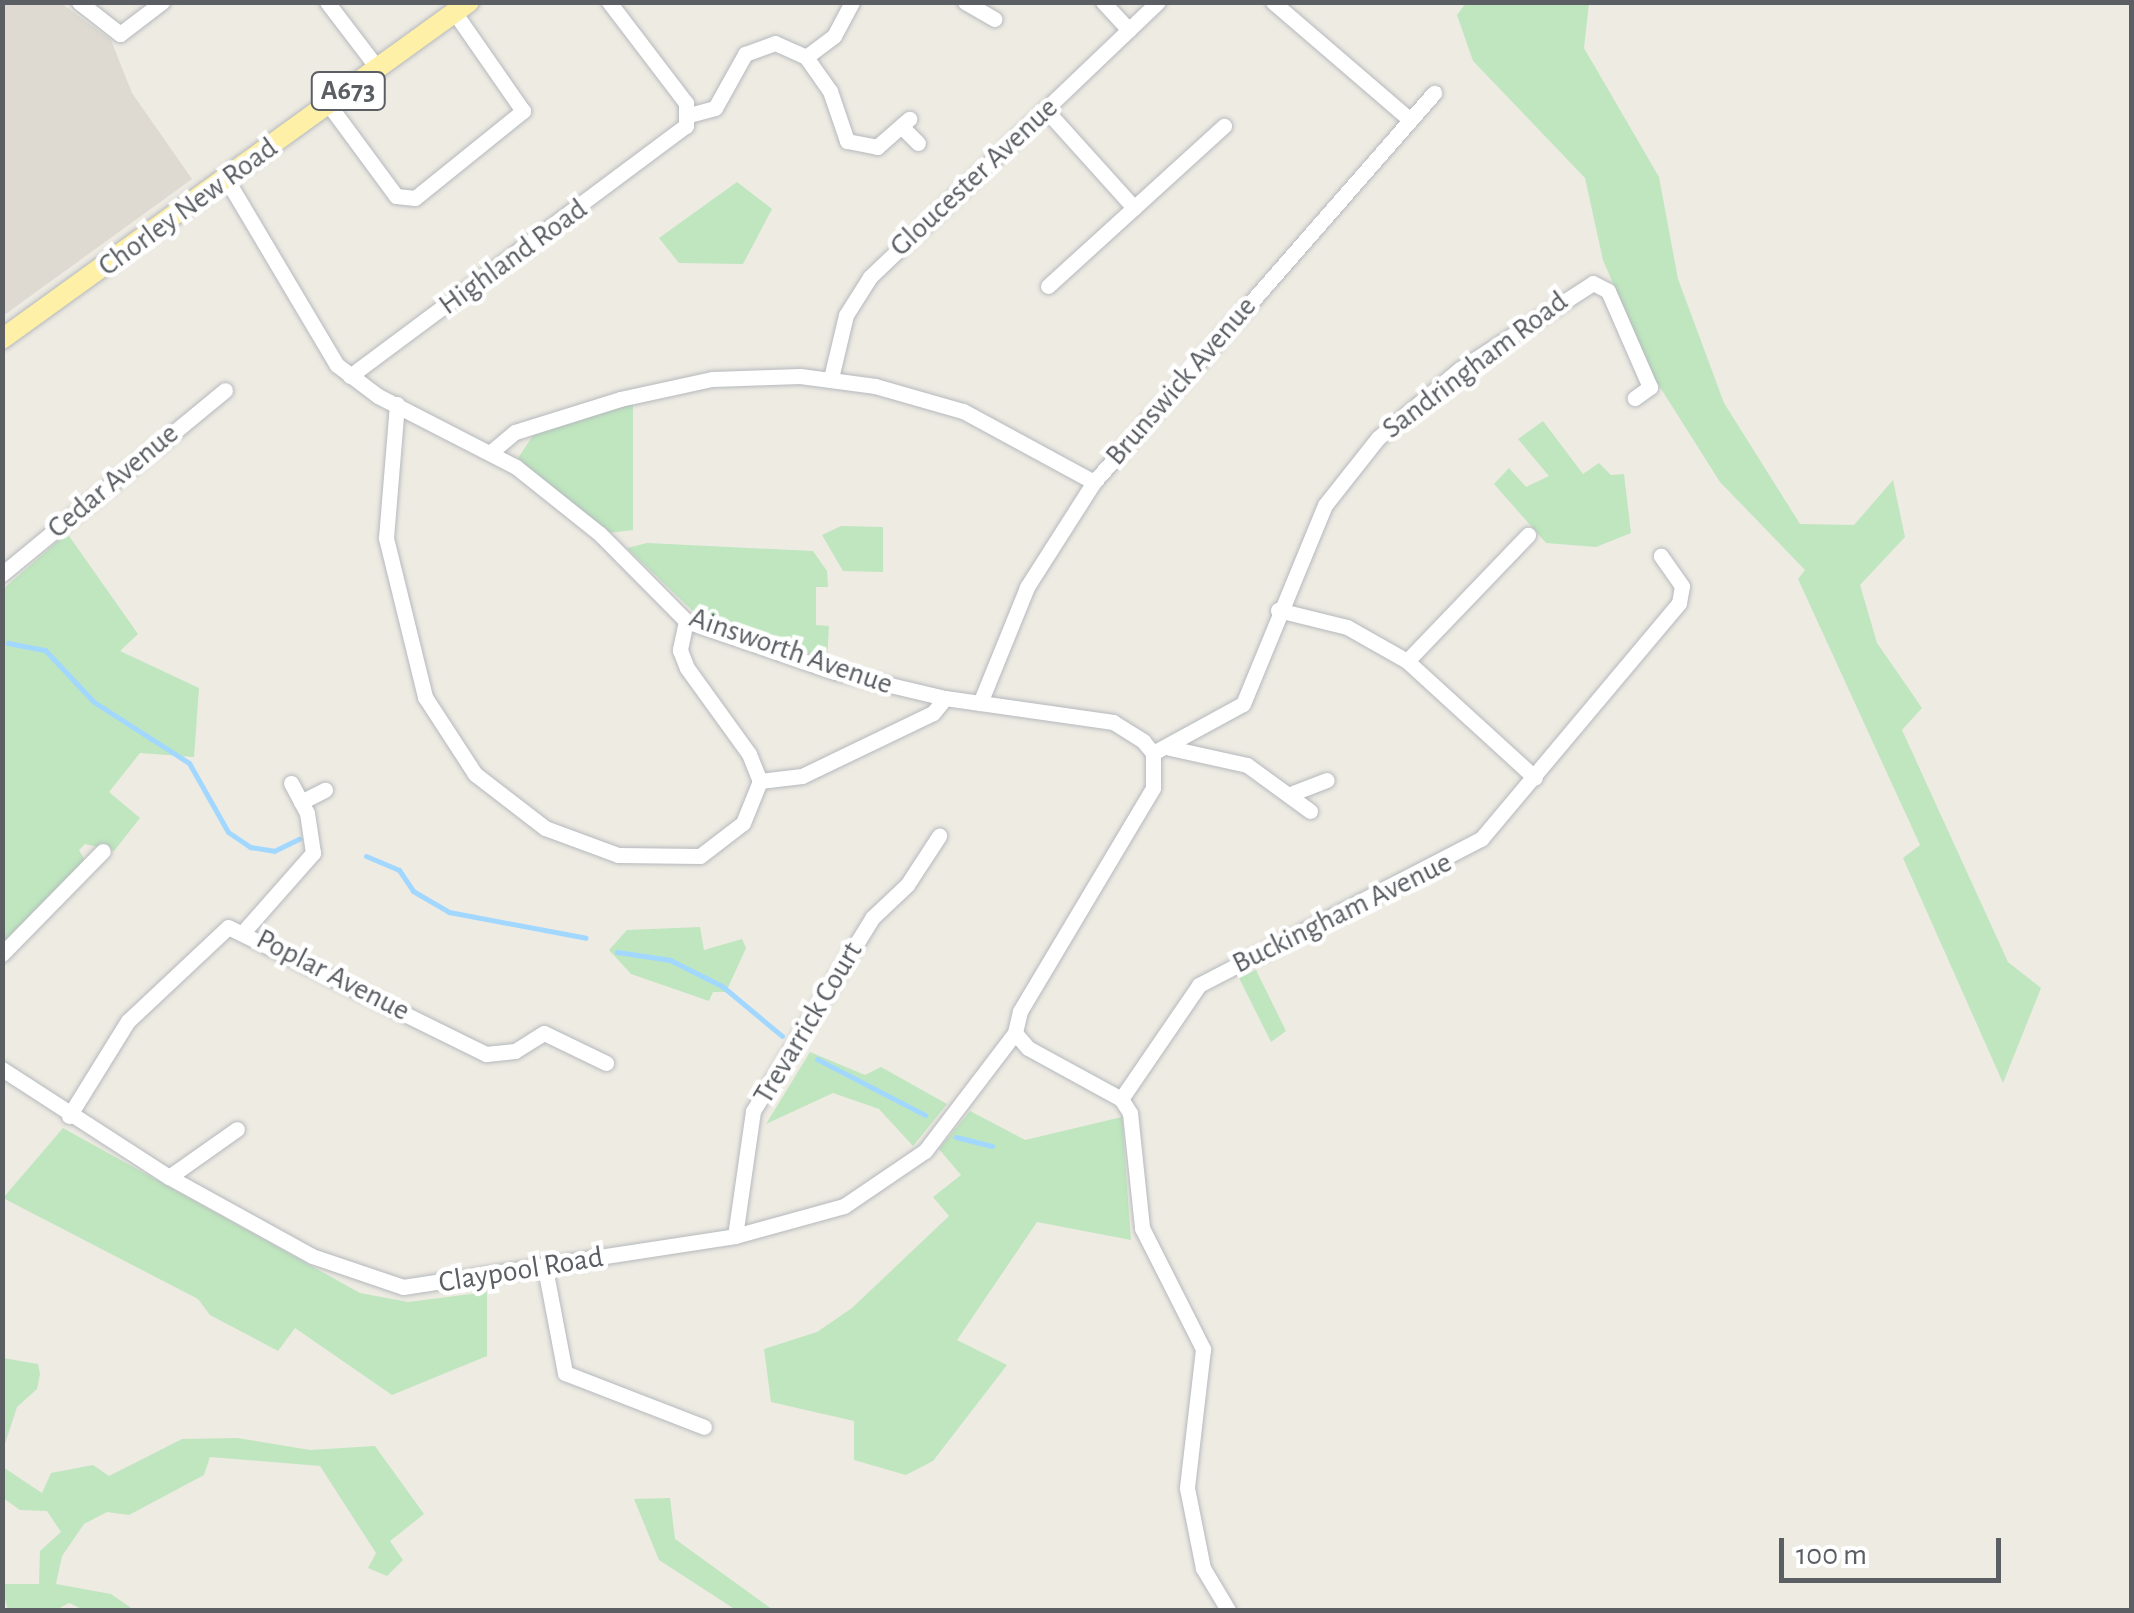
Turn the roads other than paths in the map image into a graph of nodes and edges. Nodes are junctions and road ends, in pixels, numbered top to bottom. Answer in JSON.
{"nodes":[{"id":1,"x":78,"y":2,"type":"edge"},
{"id":2,"x":162,"y":2,"type":"edge"},
{"id":3,"x":327,"y":2,"type":"edge"},
{"id":4,"x":609,"y":2,"type":"edge"},
{"id":5,"x":852,"y":2,"type":"edge"},
{"id":6,"x":966,"y":2,"type":"edge"},
{"id":7,"x":1103,"y":2,"type":"edge"},
{"id":8,"x":1158,"y":2,"type":"edge"},
{"id":9,"x":1273,"y":2,"type":"edge"},
{"id":10,"x":462,"y":8,"type":"edge"},
{"id":11,"x":994,"y":19,"type":"dead end"},
{"id":12,"x":1130,"y":30,"type":"junction"},
{"id":13,"x":806,"y":57,"type":"junction"},
{"id":14,"x":378,"y":70,"type":"junction"},
{"id":15,"x":1434,"y":94,"type":"dead end"},
{"id":16,"x":329,"y":104,"type":"junction"},
{"id":17,"x":1045,"y":110,"type":"junction"},
{"id":18,"x":690,"y":115,"type":"junction"},
{"id":19,"x":1410,"y":120,"type":"junction"},
{"id":20,"x":1224,"y":126,"type":"dead end"},
{"id":21,"x":918,"y":143,"type":"dead end"},
{"id":22,"x":227,"y":180,"type":"junction"},
{"id":23,"x":1134,"y":208,"type":"junction"},
{"id":24,"x":1048,"y":286,"type":"dead end"},
{"id":25,"x":2,"y":339,"type":"edge"},
{"id":26,"x":350,"y":376,"type":"junction"},
{"id":27,"x":831,"y":378,"type":"junction"},
{"id":28,"x":224,"y":390,"type":"dead end"},
{"id":29,"x":1636,"y":398,"type":"dead end"},
{"id":30,"x":397,"y":404,"type":"junction"},
{"id":31,"x":491,"y":452,"type":"junction"},
{"id":32,"x":1094,"y":482,"type":"junction"},
{"id":33,"x":1528,"y":535,"type":"dead end"},
{"id":34,"x":1661,"y":556,"type":"dead end"},
{"id":35,"x":2,"y":574,"type":"edge"},
{"id":36,"x":1682,"y":591,"type":"junction"},
{"id":37,"x":1700,"y":592,"type":"dead end"},
{"id":38,"x":1278,"y":610,"type":"junction"},
{"id":39,"x":686,"y":621,"type":"junction"},
{"id":40,"x":1407,"y":661,"type":"junction"},
{"id":41,"x":945,"y":698,"type":"junction"},
{"id":42,"x":980,"y":703,"type":"junction"},
{"id":43,"x":1170,"y":748,"type":"junction"},
{"id":44,"x":1153,"y":752,"type":"junction"},
{"id":45,"x":1535,"y":778,"type":"junction"},
{"id":46,"x":1327,"y":780,"type":"dead end"},
{"id":47,"x":760,"y":782,"type":"junction"},
{"id":48,"x":291,"y":783,"type":"dead end"},
{"id":49,"x":325,"y":790,"type":"dead end"},
{"id":50,"x":1293,"y":793,"type":"junction"},
{"id":51,"x":301,"y":802,"type":"junction"},
{"id":52,"x":1310,"y":811,"type":"dead end"},
{"id":53,"x":939,"y":836,"type":"dead end"},
{"id":54,"x":94,"y":854,"type":"dead end"},
{"id":55,"x":245,"y":930,"type":"junction"},
{"id":56,"x":2,"y":954,"type":"edge"},
{"id":57,"x":1015,"y":1033,"type":"junction"},
{"id":58,"x":606,"y":1063,"type":"dead end"},
{"id":59,"x":2,"y":1069,"type":"edge"},
{"id":60,"x":1120,"y":1098,"type":"junction"},
{"id":61,"x":69,"y":1116,"type":"junction"},
{"id":62,"x":237,"y":1129,"type":"dead end"},
{"id":63,"x":169,"y":1177,"type":"junction"},
{"id":64,"x":735,"y":1236,"type":"junction"},
{"id":65,"x":544,"y":1268,"type":"junction"},
{"id":66,"x":704,"y":1428,"type":"dead end"},
{"id":67,"x":1228,"y":1610,"type":"edge"}],
"edges":[{"from":1,"to":2,"type":"street"},
{"from":3,"to":14,"type":"street"},
{"from":4,"to":18,"type":"street"},
{"from":5,"to":13,"type":"street"},
{"from":6,"to":11,"type":"street"},
{"from":7,"to":12,"type":"street"},
{"from":8,"to":12,"type":"street","name":"Gloucester Avenue"},
{"from":9,"to":19,"type":"street"},
{"from":10,"to":14,"type":"main road","name":"Chorley New Road","number":"A673"},
{"from":10,"to":16,"type":"street"},
{"from":12,"to":17,"type":"street","name":"Gloucester Avenue"},
{"from":13,"to":18,"type":"street"},
{"from":13,"to":21,"type":"street"},
{"from":14,"to":16,"type":"main road","name":"Chorley New Road","number":"A673"},
{"from":15,"to":19,"type":"street","name":"Brunswick Avenue"},
{"from":16,"to":22,"type":"main road","name":"Chorley New Road","number":"A673"},
{"from":17,"to":23,"type":"street"},
{"from":17,"to":27,"type":"street","name":"Gloucester Avenue"},
{"from":18,"to":26,"type":"street","name":"Highland Road"},
{"from":19,"to":32,"type":"street","name":"Brunswick Avenue"},
{"from":20,"to":23,"type":"street"},
{"from":22,"to":25,"type":"main road","name":"Chorley New Road","number":"A673"},
{"from":22,"to":26,"type":"street","name":"Ainsworth Avenue"},
{"from":23,"to":24,"type":"street"},
{"from":26,"to":30,"type":"street","name":"Ainsworth Avenue"},
{"from":27,"to":31,"type":"street"},
{"from":27,"to":32,"type":"street"},
{"from":28,"to":35,"type":"street","name":"Cedar Avenue"},
{"from":29,"to":38,"type":"street","name":"Sandringham Road"},
{"from":30,"to":31,"type":"street","name":"Ainsworth Avenue"},
{"from":30,"to":47,"type":"street"},
{"from":31,"to":39,"type":"street","name":"Ainsworth Avenue"},
{"from":32,"to":42,"type":"street","name":"Brunswick Avenue"},
{"from":33,"to":40,"type":"street"},
{"from":34,"to":36,"type":"street"},
{"from":36,"to":37,"type":"street"},
{"from":36,"to":45,"type":"street","name":"Buckingham Avenue"},
{"from":38,"to":40,"type":"street"},
{"from":38,"to":43,"type":"street","name":"Sandringham Road"},
{"from":39,"to":41,"type":"street","name":"Ainsworth Avenue"},
{"from":39,"to":47,"type":"street"},
{"from":40,"to":45,"type":"street"},
{"from":41,"to":42,"type":"street","name":"Ainsworth Avenue"},
{"from":41,"to":47,"type":"street"},
{"from":42,"to":44,"type":"street","name":"Ainsworth Avenue"},
{"from":43,"to":44,"type":"street","name":"Sandringham Road"},
{"from":43,"to":50,"type":"street"},
{"from":44,"to":57,"type":"street"},
{"from":45,"to":60,"type":"street","name":"Buckingham Avenue"},
{"from":46,"to":50,"type":"street"},
{"from":48,"to":51,"type":"street"},
{"from":49,"to":51,"type":"street"},
{"from":50,"to":52,"type":"street"},
{"from":51,"to":55,"type":"street"},
{"from":53,"to":64,"type":"street","name":"Trevarrick Court"},
{"from":54,"to":56,"type":"street"},
{"from":55,"to":58,"type":"street","name":"Poplar Avenue"},
{"from":55,"to":61,"type":"street","name":"Poplar Avenue"},
{"from":57,"to":60,"type":"street"},
{"from":57,"to":64,"type":"street","name":"Claypool Road"},
{"from":59,"to":61,"type":"street","name":"Claypool Road"},
{"from":60,"to":67,"type":"street"},
{"from":61,"to":63,"type":"street","name":"Claypool Road"},
{"from":62,"to":63,"type":"street"},
{"from":63,"to":65,"type":"street","name":"Claypool Road"},
{"from":64,"to":65,"type":"street","name":"Claypool Road"},
{"from":65,"to":66,"type":"street"}]}
